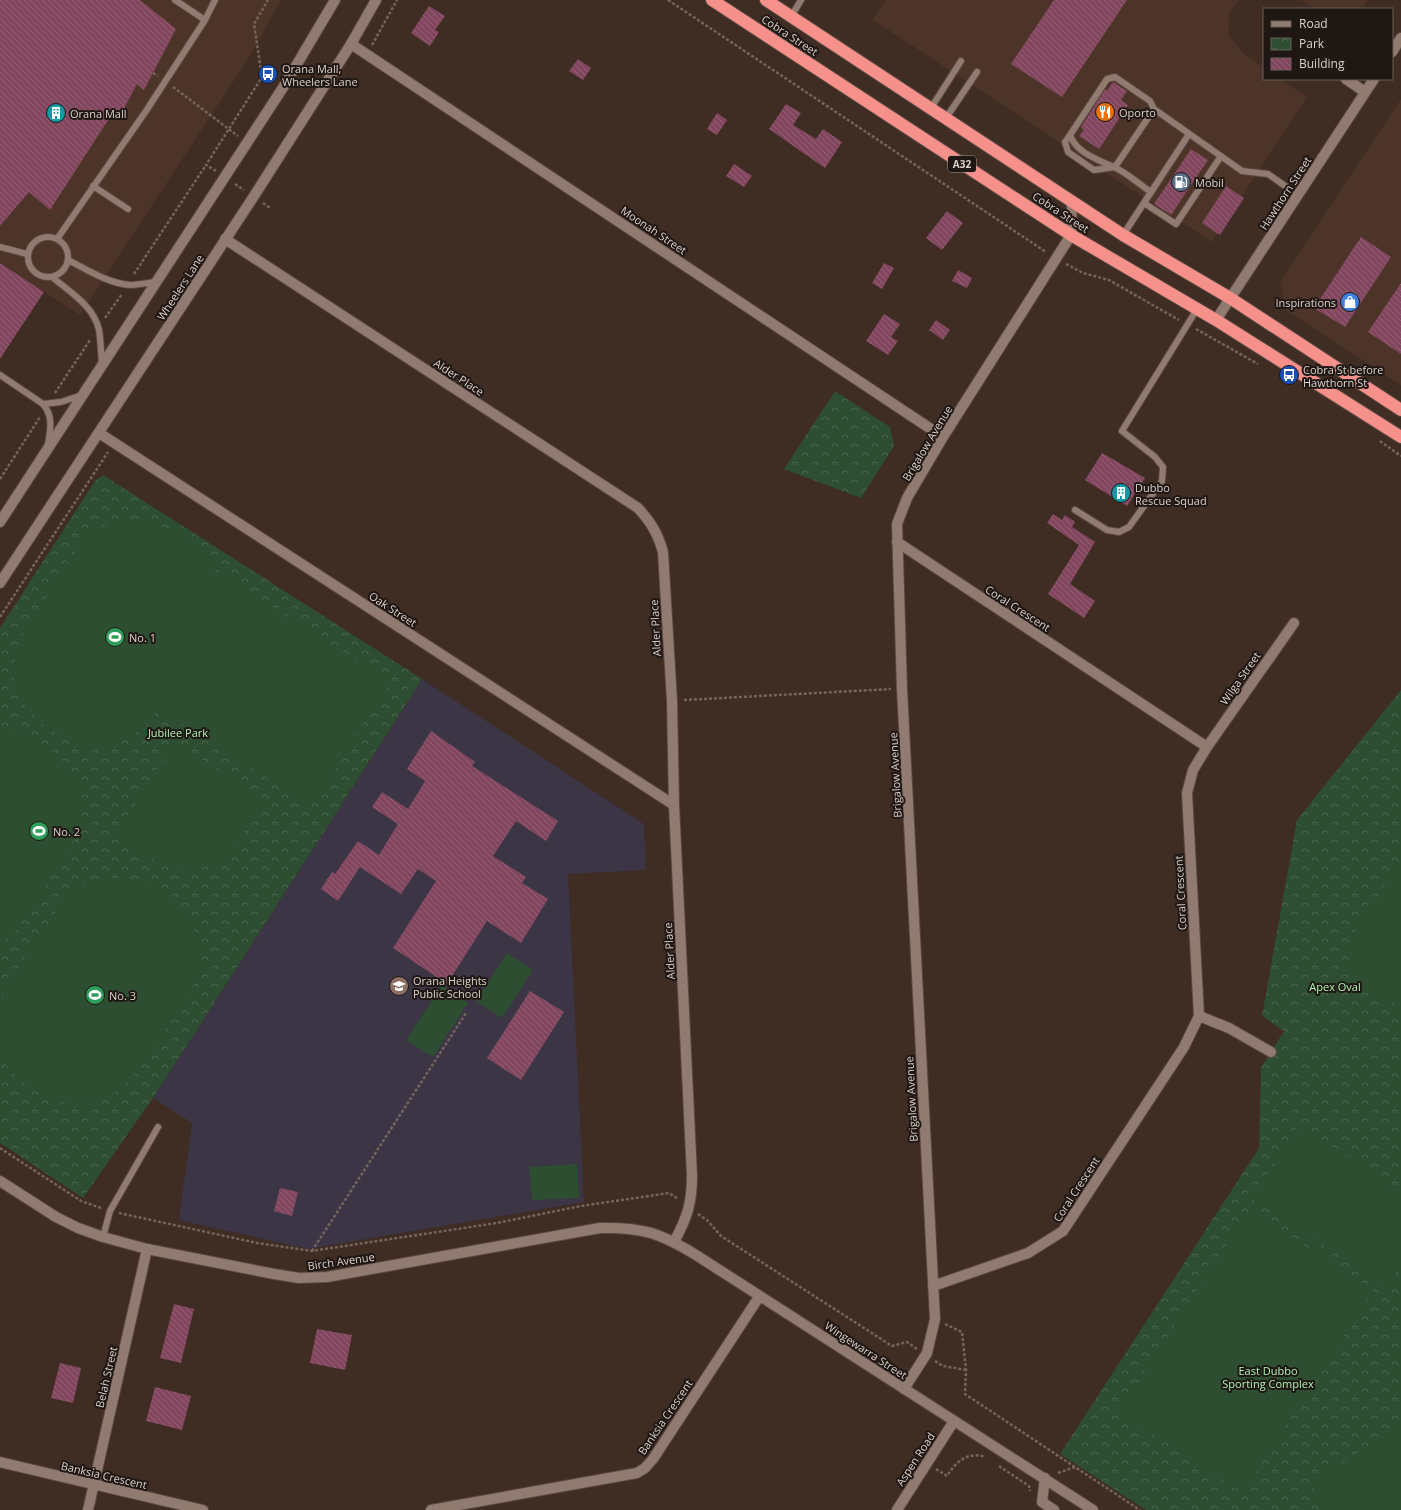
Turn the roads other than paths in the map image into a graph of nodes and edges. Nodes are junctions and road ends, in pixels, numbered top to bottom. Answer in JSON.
{"nodes":[{"id":1,"x":175,"y":0,"type":"edge"},
{"id":2,"x":216,"y":0,"type":"edge"},
{"id":3,"x":335,"y":0,"type":"edge"},
{"id":4,"x":376,"y":0,"type":"edge"},
{"id":5,"x":712,"y":0,"type":"edge"},
{"id":6,"x":766,"y":0,"type":"edge"},
{"id":7,"x":801,"y":0,"type":"edge"},
{"id":8,"x":791,"y":17,"type":"junction"},
{"id":9,"x":205,"y":20,"type":"junction"},
{"id":10,"x":1401,"y":38,"type":"edge"},
{"id":11,"x":351,"y":44,"type":"junction"},
{"id":12,"x":1393,"y":50,"type":"edge"},
{"id":13,"x":961,"y":61,"type":"dead end"},
{"id":14,"x":977,"y":72,"type":"dead end"},
{"id":15,"x":1347,"y":80,"type":"edge"},
{"id":16,"x":1373,"y":80,"type":"edge"},
{"id":17,"x":1365,"y":92,"type":"junction"},
{"id":18,"x":931,"y":108,"type":"junction"},
{"id":19,"x":1154,"y":109,"type":"junction"},
{"id":20,"x":946,"y":118,"type":"junction"},
{"id":21,"x":1189,"y":134,"type":"junction"},
{"id":22,"x":1070,"y":135,"type":"junction"},
{"id":23,"x":1221,"y":156,"type":"junction"},
{"id":24,"x":1115,"y":167,"type":"junction"},
{"id":25,"x":93,"y":186,"type":"junction"},
{"id":26,"x":1151,"y":192,"type":"junction"},
{"id":27,"x":1298,"y":195,"type":"junction"},
{"id":28,"x":1072,"y":201,"type":"junction"},
{"id":29,"x":1144,"y":203,"type":"junction"},
{"id":30,"x":128,"y":209,"type":"dead end"},
{"id":31,"x":1123,"y":235,"type":"junction"},
{"id":32,"x":1071,"y":236,"type":"junction"},
{"id":33,"x":57,"y":239,"type":"junction"},
{"id":34,"x":225,"y":239,"type":"junction"},
{"id":35,"x":0,"y":247,"type":"edge"},
{"id":36,"x":27,"y":254,"type":"junction"},
{"id":37,"x":68,"y":260,"type":"junction"},
{"id":38,"x":52,"y":277,"type":"junction"},
{"id":39,"x":155,"y":282,"type":"junction"},
{"id":40,"x":1230,"y":298,"type":"junction"},
{"id":41,"x":1197,"y":309,"type":"junction"},
{"id":42,"x":1216,"y":320,"type":"junction"},
{"id":43,"x":102,"y":365,"type":"junction"},
{"id":44,"x":0,"y":375,"type":"edge"},
{"id":45,"x":83,"y":394,"type":"junction"},
{"id":46,"x":44,"y":404,"type":"junction"},
{"id":47,"x":1401,"y":410,"type":"edge"},
{"id":48,"x":99,"y":433,"type":"junction"},
{"id":49,"x":944,"y":437,"type":"junction"},
{"id":50,"x":1401,"y":437,"type":"edge"},
{"id":51,"x":48,"y":450,"type":"junction"},
{"id":52,"x":1075,"y":510,"type":"dead end"},
{"id":53,"x":0,"y":522,"type":"edge"},
{"id":54,"x":897,"y":542,"type":"junction"},
{"id":55,"x":0,"y":584,"type":"edge"},
{"id":56,"x":1294,"y":623,"type":"dead end"},
{"id":57,"x":1206,"y":747,"type":"junction"},
{"id":58,"x":674,"y":805,"type":"junction"},
{"id":59,"x":1199,"y":1016,"type":"junction"},
{"id":60,"x":1271,"y":1052,"type":"dead end"},
{"id":61,"x":158,"y":1128,"type":"dead end"},
{"id":62,"x":0,"y":1181,"type":"edge"},
{"id":63,"x":103,"y":1237,"type":"junction"},
{"id":64,"x":674,"y":1242,"type":"junction"},
{"id":65,"x":147,"y":1249,"type":"junction"},
{"id":66,"x":933,"y":1286,"type":"junction"},
{"id":67,"x":759,"y":1297,"type":"junction"},
{"id":68,"x":904,"y":1389,"type":"junction"},
{"id":69,"x":954,"y":1421,"type":"junction"},
{"id":70,"x":0,"y":1462,"type":"edge"},
{"id":71,"x":1045,"y":1478,"type":"junction"},
{"id":72,"x":94,"y":1486,"type":"junction"},
{"id":73,"x":88,"y":1510,"type":"edge"},
{"id":74,"x":203,"y":1510,"type":"edge"},
{"id":75,"x":431,"y":1510,"type":"edge"},
{"id":76,"x":897,"y":1510,"type":"edge"},
{"id":77,"x":1054,"y":1510,"type":"edge"},
{"id":78,"x":1093,"y":1510,"type":"edge"}],
"edges":[{"from":1,"to":9,"type":"lane"},
{"from":2,"to":9,"type":"lane"},
{"from":3,"to":39,"type":"street","name":"Wheelers Lane"},
{"from":4,"to":11,"type":"street","name":"Wheelers Lane"},
{"from":5,"to":32,"type":"highway","name":"Cobra Street","number":"A32"},
{"from":6,"to":8,"type":"highway","name":"Cobra Street","number":"A32"},
{"from":7,"to":8,"type":"lane"},
{"from":8,"to":18,"type":"highway","name":"Cobra Street","number":"A32"},
{"from":9,"to":25,"type":"lane"},
{"from":10,"to":12,"type":"street"},
{"from":11,"to":34,"type":"street","name":"Wheelers Lane"},
{"from":11,"to":49,"type":"street","name":"Moonah Street"},
{"from":13,"to":18,"type":"lane"},
{"from":14,"to":20,"type":"lane"},
{"from":15,"to":17,"type":"street"},
{"from":16,"to":17,"type":"street","name":"Hawthorn Street"},
{"from":17,"to":27,"type":"street","name":"Hawthorn Street"},
{"from":18,"to":20,"type":"highway","name":"Cobra Street","number":"A32"},
{"from":19,"to":21,"type":"lane"},
{"from":19,"to":22,"type":"lane"},
{"from":19,"to":24,"type":"lane"},
{"from":20,"to":28,"type":"highway","name":"Cobra Street","number":"A32"},
{"from":21,"to":23,"type":"lane"},
{"from":21,"to":26,"type":"lane"},
{"from":22,"to":24,"type":"lane"},
{"from":22,"to":24,"type":"lane"},
{"from":23,"to":27,"type":"lane"},
{"from":23,"to":29,"type":"lane"},
{"from":24,"to":26,"type":"lane"},
{"from":25,"to":30,"type":"lane"},
{"from":25,"to":33,"type":"lane"},
{"from":26,"to":29,"type":"lane"},
{"from":27,"to":40,"type":"street","name":"Hawthorn Street"},
{"from":28,"to":31,"type":"highway","name":"Cobra Street","number":"A32"},
{"from":28,"to":32,"type":"street"},
{"from":29,"to":31,"type":"lane"},
{"from":31,"to":40,"type":"highway","name":"Cobra Street","number":"A32"},
{"from":32,"to":41,"type":"highway","name":"Cobra Street","number":"A32"},
{"from":32,"to":49,"type":"street","name":"Brigalow Avenue"},
{"from":33,"to":36,"type":"lane"},
{"from":33,"to":37,"type":"lane"},
{"from":34,"to":48,"type":"street","name":"Wheelers Lane"},
{"from":34,"to":58,"type":"street","name":"Alder Place"},
{"from":35,"to":36,"type":"lane"},
{"from":36,"to":38,"type":"lane"},
{"from":37,"to":38,"type":"lane"},
{"from":37,"to":39,"type":"lane"},
{"from":38,"to":43,"type":"lane"},
{"from":39,"to":43,"type":"street","name":"Wheelers Lane"},
{"from":40,"to":42,"type":"street","name":"Hawthorn Street"},
{"from":40,"to":47,"type":"highway","name":"Cobra Street","number":"A32"},
{"from":41,"to":42,"type":"highway","name":"Cobra Street","number":"A32"},
{"from":41,"to":52,"type":"lane"},
{"from":42,"to":50,"type":"highway","name":"Cobra Street","number":"A32"},
{"from":43,"to":45,"type":"street","name":"Wheelers Lane"},
{"from":44,"to":46,"type":"lane"},
{"from":45,"to":46,"type":"lane"},
{"from":45,"to":51,"type":"street","name":"Wheelers Lane"},
{"from":46,"to":51,"type":"lane"},
{"from":48,"to":55,"type":"street","name":"Wheelers Lane"},
{"from":48,"to":58,"type":"street","name":"Oak Street"},
{"from":49,"to":54,"type":"street","name":"Brigalow Avenue"},
{"from":51,"to":53,"type":"street","name":"Wheelers Lane"},
{"from":54,"to":57,"type":"street","name":"Coral Crescent"},
{"from":54,"to":66,"type":"street","name":"Brigalow Avenue"},
{"from":56,"to":57,"type":"street","name":"Wilga Street"},
{"from":57,"to":59,"type":"street","name":"Coral Crescent"},
{"from":58,"to":64,"type":"street","name":"Alder Place"},
{"from":59,"to":60,"type":"street"},
{"from":59,"to":66,"type":"street","name":"Coral Crescent"},
{"from":61,"to":63,"type":"lane"},
{"from":62,"to":63,"type":"street","name":"Birch Avenue"},
{"from":63,"to":65,"type":"street","name":"Birch Avenue"},
{"from":64,"to":65,"type":"street","name":"Birch Avenue"},
{"from":64,"to":67,"type":"street","name":"Wingewarra Street"},
{"from":65,"to":72,"type":"street","name":"Belah Street"},
{"from":66,"to":68,"type":"street","name":"Brigalow Avenue"},
{"from":67,"to":68,"type":"street","name":"Wingewarra Street"},
{"from":67,"to":75,"type":"street","name":"Banksia Crescent"},
{"from":68,"to":69,"type":"street","name":"Wingewarra Street"},
{"from":69,"to":71,"type":"street","name":"Wingewarra Street"},
{"from":69,"to":76,"type":"street","name":"Aspen Road"},
{"from":70,"to":72,"type":"street","name":"Banksia Crescent"},
{"from":71,"to":77,"type":"street"},
{"from":71,"to":78,"type":"street","name":"Wingewarra Street"},
{"from":72,"to":73,"type":"street","name":"Belah Street"},
{"from":72,"to":74,"type":"street","name":"Banksia Crescent"}]}
